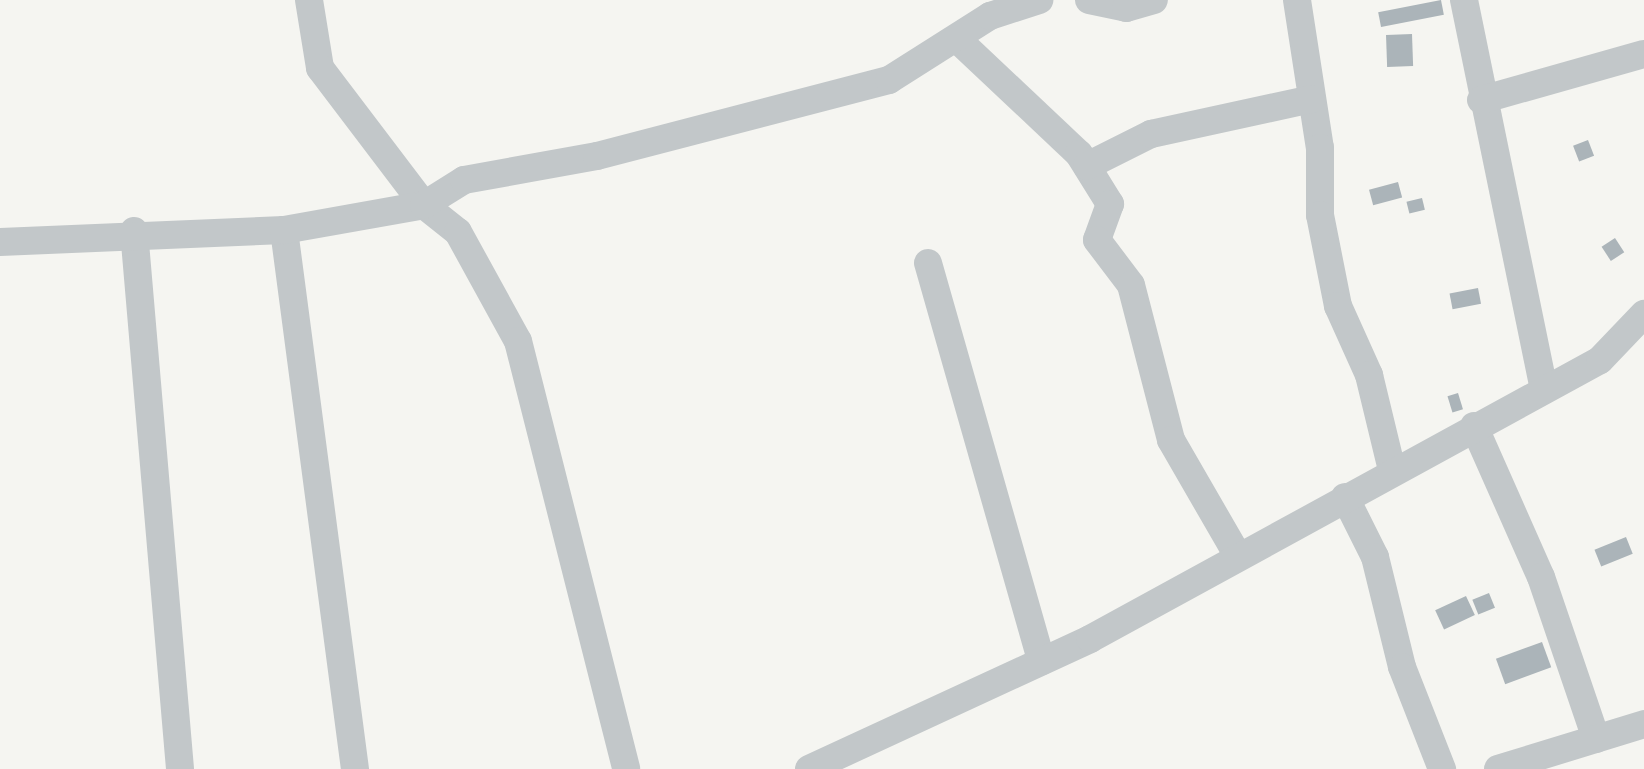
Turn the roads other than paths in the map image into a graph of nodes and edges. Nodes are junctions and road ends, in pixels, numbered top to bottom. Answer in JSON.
{"nodes":[{"id":1,"x":309,"y":0,"type":"edge"},
{"id":2,"x":1039,"y":0,"type":"edge"},
{"id":3,"x":1089,"y":0,"type":"edge"},
{"id":4,"x":1154,"y":0,"type":"edge"},
{"id":5,"x":1297,"y":0,"type":"edge"},
{"id":6,"x":1464,"y":0,"type":"edge"},
{"id":7,"x":957,"y":39,"type":"junction"},
{"id":8,"x":1644,"y":54,"type":"edge"},
{"id":9,"x":1311,"y":99,"type":"junction"},
{"id":10,"x":1481,"y":100,"type":"junction"},
{"id":11,"x":1087,"y":166,"type":"junction"},
{"id":12,"x":424,"y":205,"type":"junction"},
{"id":13,"x":284,"y":230,"type":"junction"},
{"id":14,"x":134,"y":231,"type":"junction"},
{"id":15,"x":0,"y":242,"type":"edge"},
{"id":16,"x":928,"y":263,"type":"dead end"},
{"id":17,"x":1644,"y":314,"type":"edge"},
{"id":18,"x":1544,"y":390,"type":"junction"},
{"id":19,"x":1474,"y":426,"type":"junction"},
{"id":20,"x":1392,"y":470,"type":"junction"},
{"id":21,"x":1345,"y":497,"type":"junction"},
{"id":22,"x":1238,"y":556,"type":"junction"},
{"id":23,"x":1041,"y":661,"type":"junction"},
{"id":24,"x":1644,"y":724,"type":"edge"},
{"id":25,"x":1596,"y":739,"type":"junction"},
{"id":26,"x":180,"y":769,"type":"edge"},
{"id":27,"x":355,"y":769,"type":"edge"},
{"id":28,"x":626,"y":769,"type":"edge"},
{"id":29,"x":809,"y":769,"type":"edge"},
{"id":30,"x":1442,"y":769,"type":"edge"},
{"id":31,"x":1498,"y":769,"type":"edge"}],
"edges":[{"from":1,"to":12,"type":"street"},
{"from":2,"to":7,"type":"street"},
{"from":3,"to":4,"type":"street"},
{"from":5,"to":9,"type":"street"},
{"from":6,"to":10,"type":"street"},
{"from":7,"to":11,"type":"street"},
{"from":7,"to":12,"type":"street"},
{"from":8,"to":10,"type":"street"},
{"from":9,"to":11,"type":"street"},
{"from":9,"to":20,"type":"street"},
{"from":10,"to":18,"type":"street"},
{"from":11,"to":22,"type":"street"},
{"from":12,"to":13,"type":"street"},
{"from":12,"to":28,"type":"street"},
{"from":13,"to":14,"type":"street"},
{"from":13,"to":27,"type":"street"},
{"from":14,"to":15,"type":"street"},
{"from":14,"to":26,"type":"street"},
{"from":16,"to":23,"type":"street"},
{"from":17,"to":18,"type":"street"},
{"from":18,"to":19,"type":"street"},
{"from":19,"to":20,"type":"street"},
{"from":19,"to":25,"type":"street"},
{"from":20,"to":21,"type":"street"},
{"from":21,"to":22,"type":"street"},
{"from":21,"to":30,"type":"street"},
{"from":22,"to":23,"type":"street"},
{"from":23,"to":29,"type":"street"},
{"from":24,"to":25,"type":"street"},
{"from":25,"to":31,"type":"street"}]}
